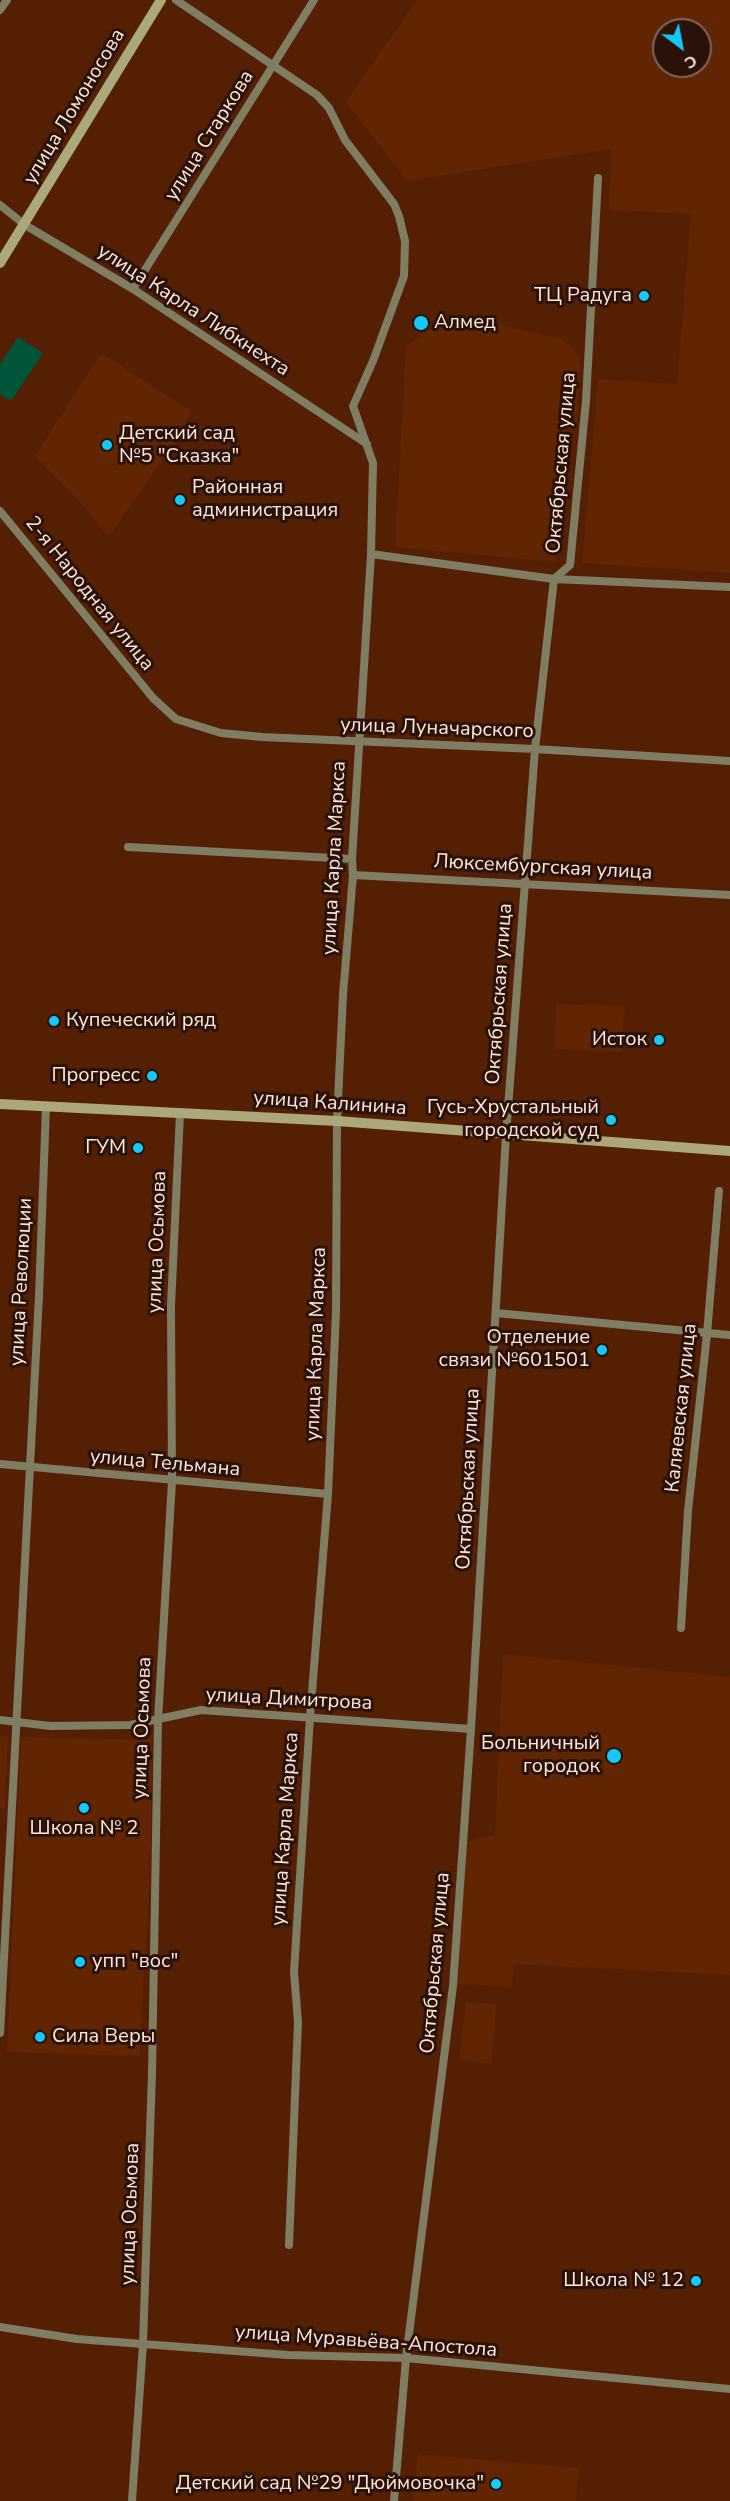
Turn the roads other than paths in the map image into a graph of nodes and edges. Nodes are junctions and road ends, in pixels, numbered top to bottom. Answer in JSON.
{"nodes":[{"id":1,"x":6,"y":0,"type":"edge"},
{"id":2,"x":161,"y":0,"type":"edge"},
{"id":3,"x":176,"y":0,"type":"edge"},
{"id":4,"x":314,"y":0,"type":"edge"},
{"id":5,"x":0,"y":10,"type":"edge"},
{"id":6,"x":273,"y":65,"type":"junction"},
{"id":7,"x":598,"y":178,"type":"dead end"},
{"id":8,"x":0,"y":205,"type":"edge"},
{"id":9,"x":25,"y":225,"type":"junction"},
{"id":10,"x":0,"y":263,"type":"edge"},
{"id":11,"x":133,"y":290,"type":"junction"},
{"id":12,"x":368,"y":445,"type":"junction"},
{"id":13,"x":0,"y":511,"type":"edge"},
{"id":14,"x":370,"y":554,"type":"junction"},
{"id":15,"x":554,"y":579,"type":"junction"},
{"id":16,"x":730,"y":587,"type":"edge"},
{"id":17,"x":153,"y":698,"type":"joint"},
{"id":18,"x":358,"y":742,"type":"junction"},
{"id":19,"x":535,"y":749,"type":"junction"},
{"id":20,"x":730,"y":761,"type":"edge"},
{"id":21,"x":128,"y":847,"type":"dead end"},
{"id":22,"x":352,"y":859,"type":"junction"},
{"id":23,"x":353,"y":875,"type":"junction"},
{"id":24,"x":525,"y":883,"type":"junction"},
{"id":25,"x":730,"y":895,"type":"edge"},
{"id":26,"x":0,"y":1104,"type":"edge"},
{"id":27,"x":46,"y":1107,"type":"junction"},
{"id":28,"x":180,"y":1113,"type":"junction"},
{"id":29,"x":337,"y":1121,"type":"junction"},
{"id":30,"x":506,"y":1135,"type":"junction"},
{"id":31,"x":730,"y":1151,"type":"edge"},
{"id":32,"x":719,"y":1191,"type":"dead end"},
{"id":33,"x":496,"y":1313,"type":"junction"},
{"id":34,"x":707,"y":1334,"type":"junction"},
{"id":35,"x":730,"y":1335,"type":"edge"},
{"id":36,"x":0,"y":1464,"type":"edge"},
{"id":37,"x":29,"y":1469,"type":"junction"},
{"id":38,"x":172,"y":1481,"type":"junction"},
{"id":39,"x":328,"y":1494,"type":"junction"},
{"id":40,"x":681,"y":1628,"type":"dead end"},
{"id":41,"x":310,"y":1717,"type":"junction"},
{"id":42,"x":0,"y":1720,"type":"edge"},
{"id":43,"x":158,"y":1720,"type":"junction"},
{"id":44,"x":15,"y":1724,"type":"junction"},
{"id":45,"x":471,"y":1728,"type":"junction"},
{"id":46,"x":0,"y":2033,"type":"edge"},
{"id":47,"x":289,"y":2245,"type":"dead end"},
{"id":48,"x":0,"y":2327,"type":"edge"},
{"id":49,"x":143,"y":2344,"type":"junction"},
{"id":50,"x":406,"y":2358,"type":"junction"},
{"id":51,"x":730,"y":2389,"type":"edge"},
{"id":52,"x":132,"y":2501,"type":"edge"},
{"id":53,"x":394,"y":2501,"type":"edge"}],
"edges":[{"from":1,"to":5,"type":"street"},
{"from":2,"to":9,"type":"street","name":"улица Ломоносова"},
{"from":3,"to":6,"type":"street","name":"улица Карла Маркса"},
{"from":4,"to":6,"type":"street","name":"улица Старкова"},
{"from":6,"to":11,"type":"street","name":"улица Старкова"},
{"from":6,"to":12,"type":"street","name":"улица Карла Маркса"},
{"from":7,"to":15,"type":"street","name":"Октябрьская улица"},
{"from":8,"to":9,"type":"street","name":"улица Карла Либкнехта"},
{"from":9,"to":10,"type":"street","name":"улица Ломоносова"},
{"from":9,"to":11,"type":"street","name":"улица Карла Либкнехта"},
{"from":11,"to":12,"type":"street","name":"улица Карла Либкнехта"},
{"from":12,"to":14,"type":"street","name":"улица Карла Маркса"},
{"from":13,"to":17,"type":"street","name":"2-я Народная улица"},
{"from":14,"to":15,"type":"street"},
{"from":14,"to":18,"type":"street","name":"улица Карла Маркса"},
{"from":15,"to":16,"type":"street"},
{"from":15,"to":19,"type":"street","name":"Октябрьская улица"},
{"from":17,"to":18,"type":"street","name":"улица Луначарского"},
{"from":18,"to":19,"type":"street","name":"улица Луначарского"},
{"from":18,"to":22,"type":"street","name":"улица Карла Маркса"},
{"from":19,"to":20,"type":"street","name":"улица Луначарского"},
{"from":19,"to":24,"type":"street","name":"Октябрьская улица"},
{"from":21,"to":22,"type":"street"},
{"from":22,"to":23,"type":"street","name":"улица Карла Маркса"},
{"from":23,"to":24,"type":"street","name":"Люксембургская улица"},
{"from":23,"to":29,"type":"street","name":"улица Карла Маркса"},
{"from":24,"to":25,"type":"street","name":"Люксембургская улица"},
{"from":24,"to":30,"type":"street","name":"Октябрьская улица"},
{"from":26,"to":27,"type":"street","name":"улица Калинина"},
{"from":27,"to":28,"type":"street","name":"улица Калинина"},
{"from":27,"to":37,"type":"street","name":"улица Революции"},
{"from":28,"to":29,"type":"street","name":"улица Калинина"},
{"from":28,"to":38,"type":"street","name":"улица Осьмова"},
{"from":29,"to":30,"type":"street","name":"улица Калинина"},
{"from":29,"to":39,"type":"street","name":"улица Карла Маркса"},
{"from":30,"to":31,"type":"street","name":"улица Калинина"},
{"from":30,"to":33,"type":"street","name":"Октябрьская улица"},
{"from":32,"to":34,"type":"street","name":"Каляевская улица"},
{"from":33,"to":34,"type":"street"},
{"from":33,"to":45,"type":"street","name":"Октябрьская улица"},
{"from":34,"to":35,"type":"street"},
{"from":34,"to":40,"type":"street","name":"Каляевская улица"},
{"from":36,"to":37,"type":"street","name":"улица Тельмана"},
{"from":37,"to":38,"type":"street","name":"улица Тельмана"},
{"from":37,"to":44,"type":"street","name":"улица Революции"},
{"from":38,"to":39,"type":"street","name":"улица Тельмана"},
{"from":38,"to":43,"type":"street","name":"улица Осьмова"},
{"from":39,"to":41,"type":"street","name":"улица Карла Маркса"},
{"from":41,"to":43,"type":"street","name":"улица Димитрова"},
{"from":41,"to":45,"type":"street","name":"улица Димитрова"},
{"from":41,"to":47,"type":"street","name":"улица Карла Маркса"},
{"from":42,"to":44,"type":"street","name":"улица Димитрова"},
{"from":43,"to":44,"type":"street","name":"улица Димитрова"},
{"from":43,"to":49,"type":"street","name":"улица Осьмова"},
{"from":44,"to":46,"type":"street","name":"улица Революции"},
{"from":45,"to":50,"type":"street","name":"Октябрьская улица"},
{"from":48,"to":49,"type":"street","name":"улица Муравьёва-Апостола"},
{"from":49,"to":50,"type":"street","name":"улица Муравьёва-Апостола"},
{"from":49,"to":52,"type":"street","name":"улица Осьмова"},
{"from":50,"to":51,"type":"street","name":"улица Муравьёва-Апостола"},
{"from":50,"to":53,"type":"street","name":"Октябрьская улица"}]}
